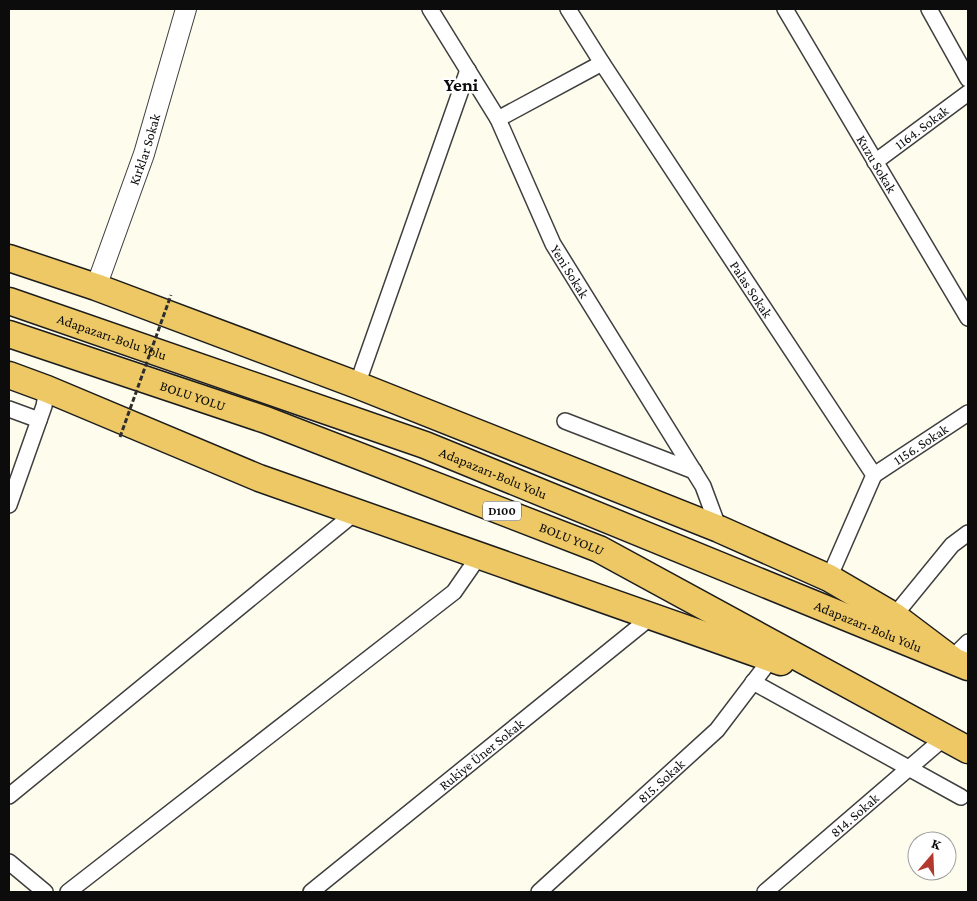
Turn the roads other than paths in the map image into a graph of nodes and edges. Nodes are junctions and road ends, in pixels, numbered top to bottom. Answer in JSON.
{"nodes":[{"id":1,"x":186,"y":9,"type":"edge"},
{"id":2,"x":430,"y":9,"type":"edge"},
{"id":3,"x":568,"y":9,"type":"edge"},
{"id":4,"x":785,"y":9,"type":"edge"},
{"id":5,"x":929,"y":9,"type":"edge"},
{"id":6,"x":602,"y":64,"type":"junction"},
{"id":7,"x":468,"y":70,"type":"junction"},
{"id":8,"x":968,"y":79,"type":"edge"},
{"id":9,"x":968,"y":93,"type":"edge"},
{"id":10,"x":498,"y":119,"type":"junction"},
{"id":11,"x":876,"y":162,"type":"junction"},
{"id":12,"x":9,"y":258,"type":"edge"},
{"id":13,"x":96,"y":287,"type":"junction"},
{"id":14,"x":9,"y":301,"type":"edge"},
{"id":15,"x":968,"y":318,"type":"edge"},
{"id":16,"x":9,"y":334,"type":"edge"},
{"id":17,"x":9,"y":375,"type":"edge"},
{"id":18,"x":357,"y":385,"type":"junction"},
{"id":19,"x":47,"y":389,"type":"junction"},
{"id":20,"x":9,"y":409,"type":"edge"},
{"id":21,"x":968,"y":413,"type":"edge"},
{"id":22,"x":39,"y":420,"type":"junction"},
{"id":23,"x":565,"y":421,"type":"dead end"},
{"id":24,"x":694,"y":471,"type":"junction"},
{"id":25,"x":874,"y":475,"type":"junction"},
{"id":26,"x":9,"y":504,"type":"edge"},
{"id":27,"x":356,"y":512,"type":"junction"},
{"id":28,"x":719,"y":529,"type":"junction"},
{"id":29,"x":968,"y":533,"type":"edge"},
{"id":30,"x":479,"y":556,"type":"junction"},
{"id":31,"x":829,"y":578,"type":"junction"},
{"id":32,"x":651,"y":616,"type":"junction"},
{"id":33,"x":894,"y":616,"type":"junction"},
{"id":34,"x":962,"y":656,"type":"edge"},
{"id":35,"x":771,"y":659,"type":"junction"},
{"id":36,"x":754,"y":682,"type":"junction"},
{"id":37,"x":854,"y":688,"type":"junction"},
{"id":38,"x":959,"y":747,"type":"edge"},
{"id":39,"x":909,"y":768,"type":"junction"},
{"id":40,"x":9,"y":796,"type":"edge"},
{"id":41,"x":961,"y":797,"type":"dead end"},
{"id":42,"x":9,"y":862,"type":"edge"},
{"id":43,"x":45,"y":892,"type":"edge"},
{"id":44,"x":68,"y":892,"type":"edge"},
{"id":45,"x":311,"y":892,"type":"edge"},
{"id":46,"x":539,"y":892,"type":"edge"},
{"id":47,"x":765,"y":892,"type":"edge"}],
"edges":[{"from":1,"to":13,"type":"street","name":"Kırklar Sokak"},
{"from":2,"to":7,"type":"street","name":"Yeni Sokak"},
{"from":3,"to":6,"type":"street","name":"Palas Sokak"},
{"from":4,"to":11,"type":"street","name":"Kuzu Sokak"},
{"from":5,"to":8,"type":"street"},
{"from":6,"to":10,"type":"street"},
{"from":6,"to":25,"type":"street","name":"Palas Sokak"},
{"from":7,"to":10,"type":"street","name":"Yeni Sokak"},
{"from":7,"to":18,"type":"street"},
{"from":9,"to":11,"type":"street","name":"1164. Sokak"},
{"from":10,"to":24,"type":"street","name":"Yeni Sokak"},
{"from":11,"to":15,"type":"street","name":"Kuzu Sokak"},
{"from":12,"to":13,"type":"highway"},
{"from":13,"to":18,"type":"highway"},
{"from":14,"to":34,"type":"highway","name":"Adapazarı-Bolu Yolu","number":"D100"},
{"from":16,"to":37,"type":"highway","name":"BOLU YOLU","number":"D100"},
{"from":17,"to":19,"type":"highway"},
{"from":18,"to":28,"type":"highway"},
{"from":19,"to":22,"type":"street"},
{"from":19,"to":27,"type":"highway"},
{"from":20,"to":22,"type":"street"},
{"from":21,"to":25,"type":"street","name":"1156. Sokak"},
{"from":22,"to":26,"type":"street"},
{"from":23,"to":24,"type":"street"},
{"from":24,"to":28,"type":"street","name":"Yeni Sokak"},
{"from":25,"to":31,"type":"street"},
{"from":27,"to":30,"type":"highway"},
{"from":27,"to":40,"type":"street"},
{"from":28,"to":31,"type":"highway"},
{"from":29,"to":33,"type":"street"},
{"from":30,"to":32,"type":"highway"},
{"from":30,"to":44,"type":"street"},
{"from":31,"to":33,"type":"highway"},
{"from":32,"to":35,"type":"highway"},
{"from":32,"to":45,"type":"street","name":"Rukiye Üner Sokak"},
{"from":33,"to":34,"type":"highway"},
{"from":35,"to":36,"type":"street","name":"815. Sokak"},
{"from":35,"to":37,"type":"highway"},
{"from":36,"to":39,"type":"street"},
{"from":36,"to":46,"type":"street","name":"815. Sokak"},
{"from":37,"to":38,"type":"highway","name":"BOLU YOLU","number":"D100"},
{"from":38,"to":39,"type":"street","name":"814. Sokak"},
{"from":39,"to":41,"type":"street"},
{"from":39,"to":47,"type":"street","name":"814. Sokak"},
{"from":42,"to":43,"type":"street"}]}
